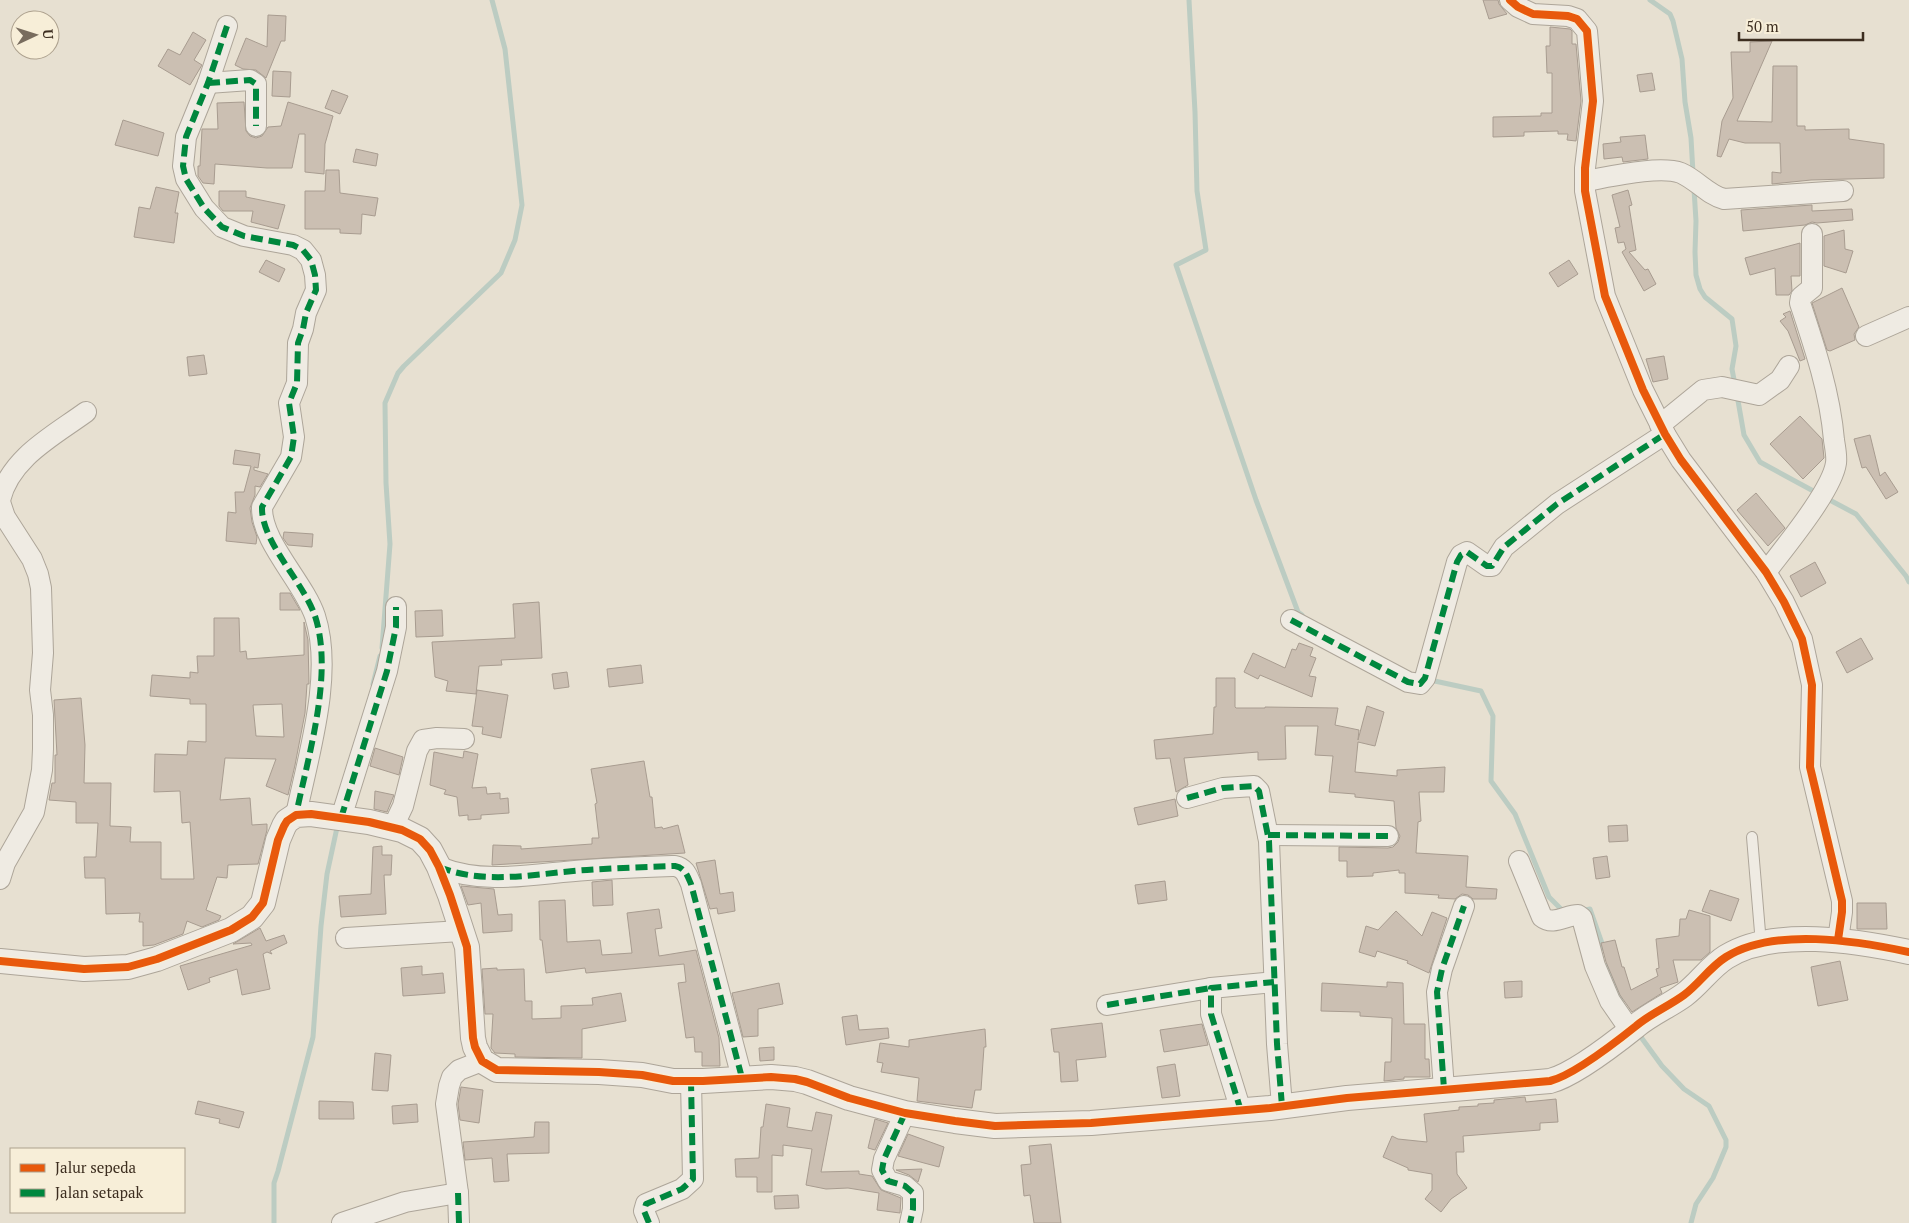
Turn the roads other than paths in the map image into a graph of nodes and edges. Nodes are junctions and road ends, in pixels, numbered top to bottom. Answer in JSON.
{"nodes":[{"id":1,"x":1510,"y":0,"type":"edge"},
{"id":2,"x":227,"y":26,"type":"dead end"},
{"id":3,"x":208,"y":83,"type":"junction"},
{"id":4,"x":256,"y":126,"type":"dead end"},
{"id":5,"x":1584,"y":181,"type":"junction"},
{"id":6,"x":1844,"y":191,"type":"dead end"},
{"id":7,"x":1812,"y":234,"type":"dead end"},
{"id":8,"x":1909,"y":317,"type":"edge"},
{"id":9,"x":1866,"y":336,"type":"dead end"},
{"id":10,"x":1789,"y":366,"type":"dead end"},
{"id":11,"x":86,"y":412,"type":"dead end"},
{"id":12,"x":1662,"y":430,"type":"junction"},
{"id":13,"x":0,"y":501,"type":"edge"},
{"id":14,"x":1766,"y":572,"type":"junction"},
{"id":15,"x":396,"y":607,"type":"dead end"},
{"id":16,"x":1291,"y":620,"type":"dead end"},
{"id":17,"x":464,"y":738,"type":"dead end"},
{"id":18,"x":1187,"y":798,"type":"dead end"},
{"id":19,"x":296,"y":815,"type":"junction"},
{"id":20,"x":341,"y":818,"type":"junction"},
{"id":21,"x":393,"y":827,"type":"junction"},
{"id":22,"x":1268,"y":835,"type":"junction"},
{"id":23,"x":1388,"y":836,"type":"dead end"},
{"id":24,"x":1752,"y":837,"type":"dead end"},
{"id":25,"x":1519,"y":861,"type":"dead end"},
{"id":26,"x":439,"y":867,"type":"junction"},
{"id":27,"x":0,"y":879,"type":"edge"},
{"id":28,"x":1464,"y":906,"type":"dead end"},
{"id":29,"x":461,"y":931,"type":"junction"},
{"id":30,"x":346,"y":938,"type":"dead end"},
{"id":31,"x":1838,"y":940,"type":"junction"},
{"id":32,"x":1761,"y":944,"type":"junction"},
{"id":33,"x":1909,"y":952,"type":"edge"},
{"id":34,"x":0,"y":961,"type":"edge"},
{"id":35,"x":1274,"y":982,"type":"junction"},
{"id":36,"x":1211,"y":988,"type":"junction"},
{"id":37,"x":1107,"y":1005,"type":"dead end"},
{"id":38,"x":1633,"y":1028,"type":"junction"},
{"id":39,"x":482,"y":1061,"type":"junction"},
{"id":40,"x":742,"y":1078,"type":"junction"},
{"id":41,"x":691,"y":1080,"type":"junction"},
{"id":42,"x":1444,"y":1089,"type":"junction"},
{"id":43,"x":1282,"y":1106,"type":"junction"},
{"id":44,"x":1240,"y":1110,"type":"junction"},
{"id":45,"x":905,"y":1112,"type":"junction"},
{"id":46,"x":458,"y":1193,"type":"junction"},
{"id":47,"x":342,"y":1223,"type":"edge"},
{"id":48,"x":459,"y":1223,"type":"edge"},
{"id":49,"x":649,"y":1223,"type":"edge"},
{"id":50,"x":910,"y":1223,"type":"edge"}],
"edges":[{"from":1,"to":5,"type":"street"},
{"from":2,"to":3,"type":"street"},
{"from":3,"to":4,"type":"street"},
{"from":3,"to":19,"type":"street"},
{"from":5,"to":6,"type":"street"},
{"from":5,"to":12,"type":"street"},
{"from":7,"to":14,"type":"street"},
{"from":8,"to":9,"type":"street"},
{"from":10,"to":12,"type":"street"},
{"from":11,"to":13,"type":"street"},
{"from":12,"to":14,"type":"street"},
{"from":12,"to":16,"type":"street"},
{"from":13,"to":27,"type":"street"},
{"from":14,"to":31,"type":"street"},
{"from":15,"to":20,"type":"street"},
{"from":17,"to":21,"type":"street"},
{"from":18,"to":22,"type":"street"},
{"from":19,"to":20,"type":"street"},
{"from":19,"to":34,"type":"street"},
{"from":20,"to":21,"type":"street"},
{"from":21,"to":26,"type":"street"},
{"from":22,"to":23,"type":"street"},
{"from":22,"to":35,"type":"street"},
{"from":24,"to":32,"type":"lane"},
{"from":25,"to":38,"type":"street"},
{"from":26,"to":29,"type":"street"},
{"from":26,"to":40,"type":"street"},
{"from":28,"to":42,"type":"street"},
{"from":29,"to":30,"type":"street"},
{"from":29,"to":39,"type":"street"},
{"from":31,"to":32,"type":"street"},
{"from":31,"to":33,"type":"street"},
{"from":32,"to":38,"type":"street"},
{"from":35,"to":36,"type":"street"},
{"from":35,"to":43,"type":"street"},
{"from":36,"to":37,"type":"street"},
{"from":36,"to":44,"type":"street"},
{"from":38,"to":42,"type":"street"},
{"from":39,"to":41,"type":"street"},
{"from":39,"to":46,"type":"street"},
{"from":40,"to":41,"type":"street"},
{"from":40,"to":45,"type":"street"},
{"from":41,"to":49,"type":"street"},
{"from":42,"to":43,"type":"street"},
{"from":43,"to":44,"type":"street"},
{"from":44,"to":45,"type":"street"},
{"from":45,"to":50,"type":"street"},
{"from":46,"to":47,"type":"street"},
{"from":46,"to":48,"type":"street"}]}
